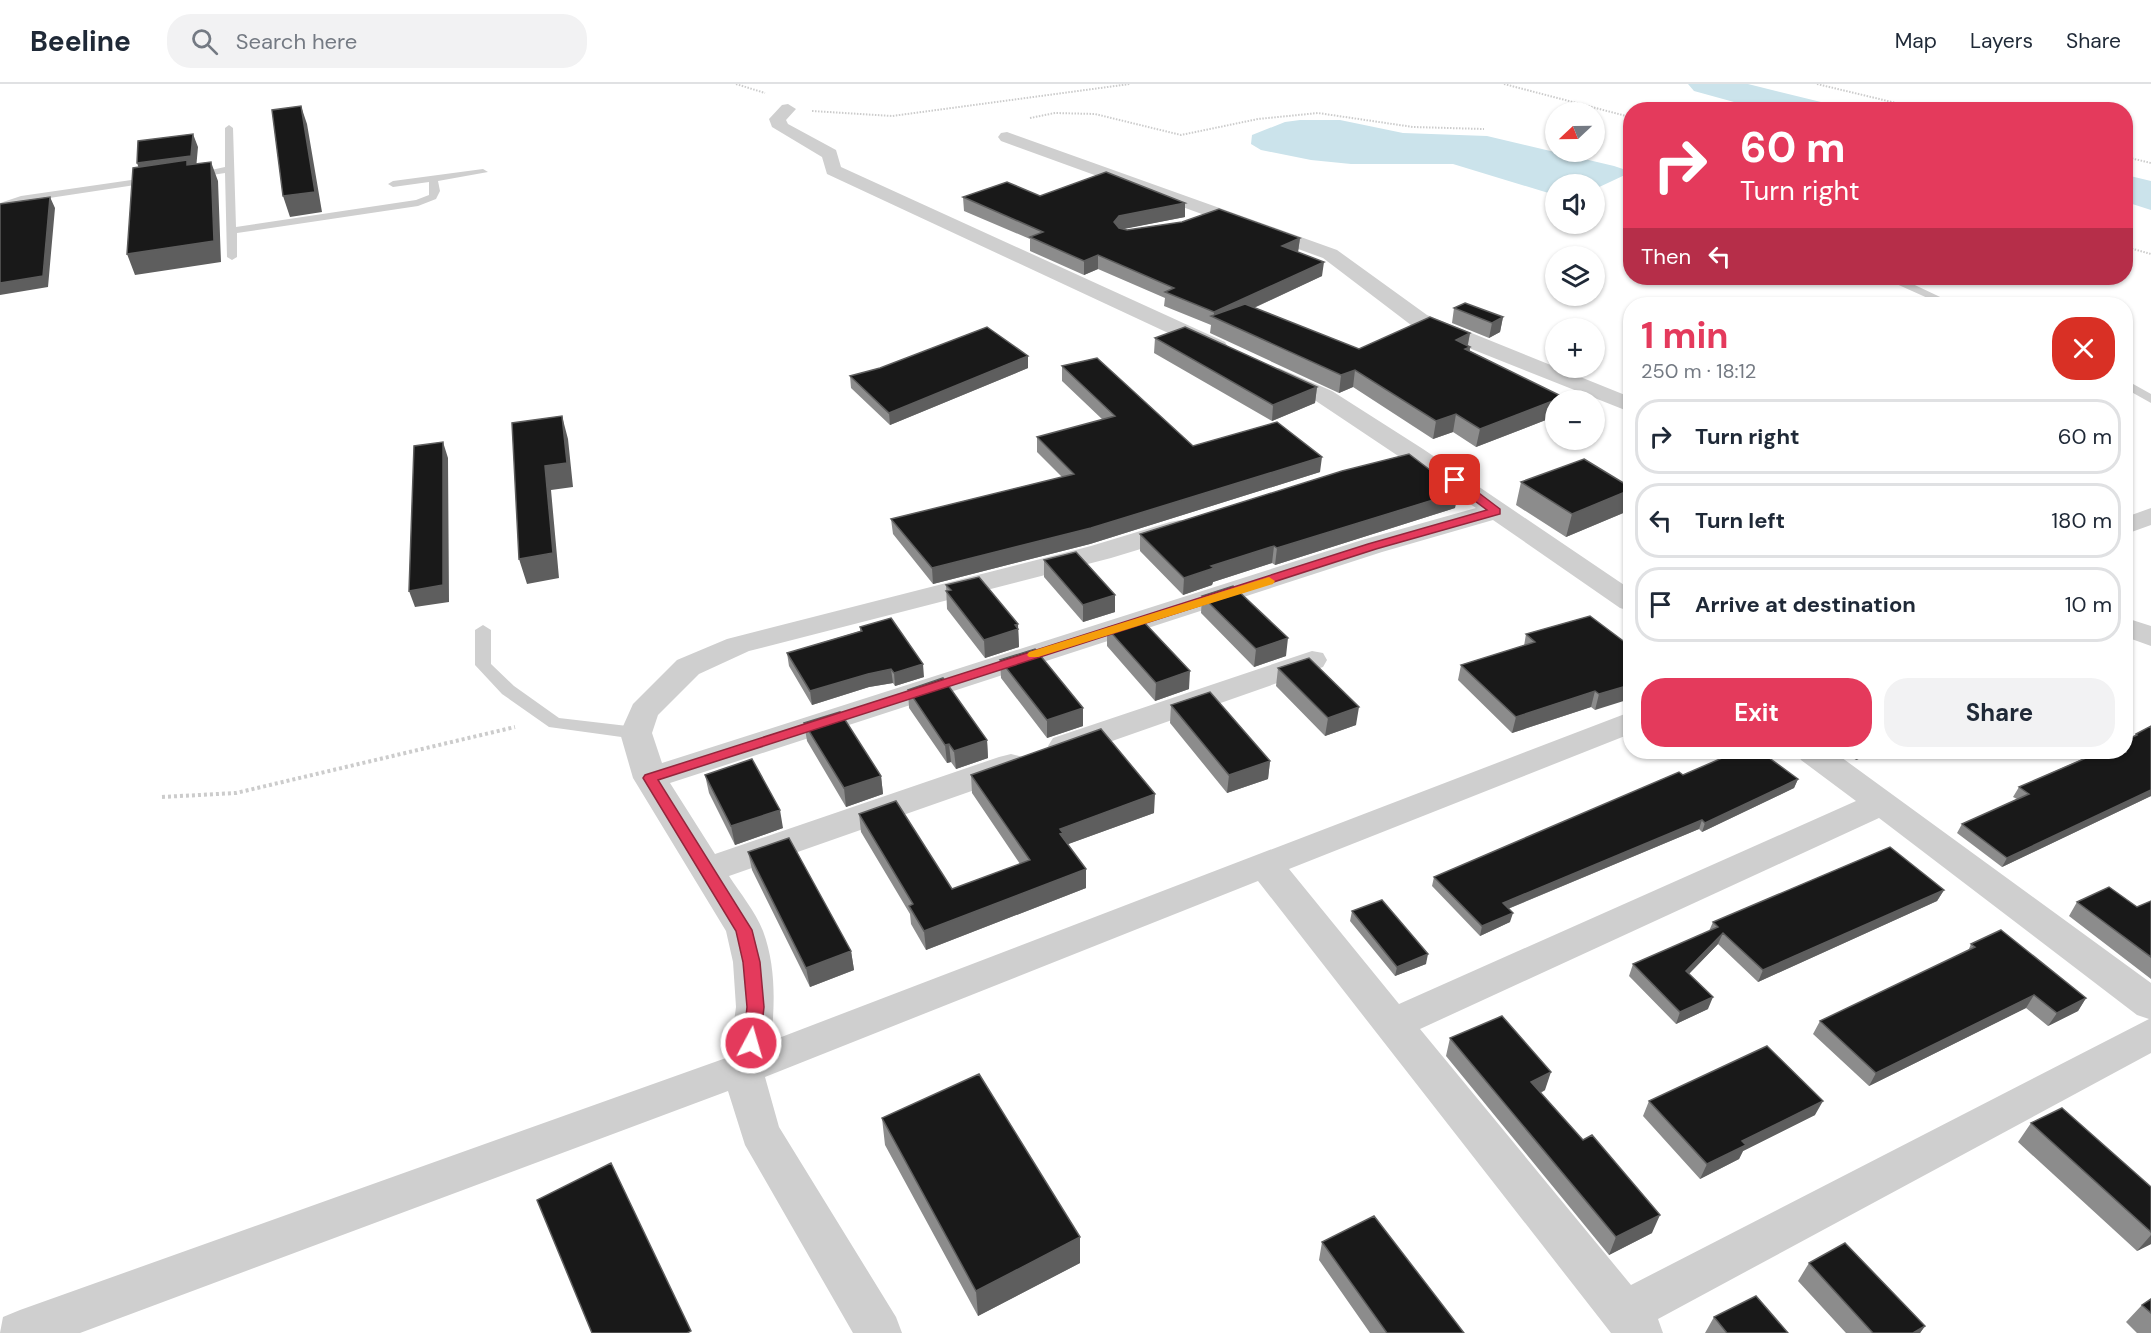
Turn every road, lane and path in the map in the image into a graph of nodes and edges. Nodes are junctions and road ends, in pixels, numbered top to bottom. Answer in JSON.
{"nodes":[{"id":1,"x":1130,"y":84,"type":"edge"},
{"id":2,"x":1504,"y":84,"type":"edge"},
{"id":3,"x":1817,"y":84,"type":"edge"},
{"id":4,"x":1892,"y":102,"type":"edge"},
{"id":5,"x":788,"y":109,"type":"joint"},
{"id":6,"x":1623,"y":115,"type":"edge"},
{"id":7,"x":229,"y":128,"type":"dead end"},
{"id":8,"x":1484,"y":129,"type":"dead end"},
{"id":9,"x":1007,"y":137,"type":"joint"},
{"id":10,"x":2133,"y":159,"type":"edge"},
{"id":11,"x":2151,"y":163,"type":"edge"},
{"id":12,"x":230,"y":170,"type":"junction"},
{"id":13,"x":483,"y":172,"type":"dead end"},
{"id":14,"x":183,"y":176,"type":"edge"},
{"id":15,"x":160,"y":179,"type":"edge"},
{"id":16,"x":433,"y":179,"type":"junction"},
{"id":17,"x":393,"y":184,"type":"dead end"},
{"id":18,"x":0,"y":206,"type":"edge"},
{"id":19,"x":1218,"y":213,"type":"junction"},
{"id":20,"x":1192,"y":223,"type":"edge"},
{"id":21,"x":231,"y":231,"type":"junction"},
{"id":22,"x":2133,"y":249,"type":"edge"},
{"id":23,"x":2151,"y":254,"type":"edge"},
{"id":24,"x":232,"y":257,"type":"dead end"},
{"id":25,"x":1907,"y":285,"type":"edge"},
{"id":26,"x":1934,"y":297,"type":"edge"},
{"id":27,"x":2133,"y":388,"type":"edge"},
{"id":28,"x":2151,"y":399,"type":"edge"},
{"id":29,"x":1623,"y":402,"type":"edge"},
{"id":30,"x":1414,"y":454,"type":"junction"},
{"id":31,"x":1381,"y":465,"type":"edge"},
{"id":32,"x":1496,"y":511,"type":"junction"},
{"id":33,"x":2151,"y":516,"type":"edge"},
{"id":34,"x":1214,"y":517,"type":"edge"},
{"id":35,"x":2133,"y":523,"type":"edge"},
{"id":36,"x":1623,"y":597,"type":"edge"},
{"id":37,"x":483,"y":630,"type":"dead end"},
{"id":38,"x":2133,"y":630,"type":"edge"},
{"id":39,"x":2151,"y":637,"type":"edge"},
{"id":40,"x":1312,"y":660,"type":"edge"},
{"id":41,"x":555,"y":723,"type":"junction"},
{"id":42,"x":1623,"y":725,"type":"edge"},
{"id":43,"x":636,"y":733,"type":"junction"},
{"id":44,"x":1821,"y":759,"type":"edge"},
{"id":45,"x":650,"y":778,"type":"junction"},
{"id":46,"x":162,"y":797,"type":"dead end"},
{"id":47,"x":1881,"y":803,"type":"junction"},
{"id":48,"x":1266,"y":866,"type":"junction"},
{"id":49,"x":709,"y":869,"type":"junction"},
{"id":50,"x":2151,"y":1004,"type":"edge"},
{"id":51,"x":1392,"y":1024,"type":"junction"},
{"id":52,"x":2151,"y":1034,"type":"edge"},
{"id":53,"x":742,"y":1069,"type":"junction"},
{"id":54,"x":1632,"y":1323,"type":"edge"},
{"id":55,"x":20,"y":1333,"type":"edge"},
{"id":56,"x":879,"y":1333,"type":"edge"}],
"edges":[{"from":1,"to":5,"type":"path"},
{"from":2,"to":6,"type":"path"},
{"from":3,"to":4,"type":"path"},
{"from":5,"to":30,"type":"street"},
{"from":7,"to":12,"type":"lane"},
{"from":8,"to":9,"type":"path"},
{"from":9,"to":19,"type":"street"},
{"from":10,"to":11,"type":"path"},
{"from":12,"to":14,"type":"lane"},
{"from":12,"to":21,"type":"lane"},
{"from":13,"to":16,"type":"lane"},
{"from":15,"to":18,"type":"lane"},
{"from":16,"to":17,"type":"lane"},
{"from":16,"to":21,"type":"lane"},
{"from":19,"to":20,"type":"street"},
{"from":19,"to":29,"type":"street"},
{"from":21,"to":24,"type":"lane"},
{"from":22,"to":23,"type":"path"},
{"from":25,"to":26,"type":"lane"},
{"from":27,"to":28,"type":"lane"},
{"from":30,"to":31,"type":"street"},
{"from":30,"to":32,"type":"street"},
{"from":32,"to":36,"type":"street"},
{"from":32,"to":45,"type":"street"},
{"from":33,"to":35,"type":"street"},
{"from":34,"to":43,"type":"street"},
{"from":37,"to":41,"type":"lane"},
{"from":38,"to":39,"type":"street"},
{"from":40,"to":49,"type":"street"},
{"from":41,"to":43,"type":"lane"},
{"from":41,"to":46,"type":"path"},
{"from":42,"to":48,"type":"street"},
{"from":43,"to":45,"type":"street"},
{"from":44,"to":47,"type":"street"},
{"from":45,"to":49,"type":"street"},
{"from":47,"to":50,"type":"street"},
{"from":47,"to":51,"type":"street"},
{"from":48,"to":51,"type":"street"},
{"from":48,"to":53,"type":"street"},
{"from":49,"to":53,"type":"street"},
{"from":51,"to":54,"type":"street"},
{"from":52,"to":54,"type":"street"},
{"from":53,"to":55,"type":"street"},
{"from":53,"to":56,"type":"street"}]}
